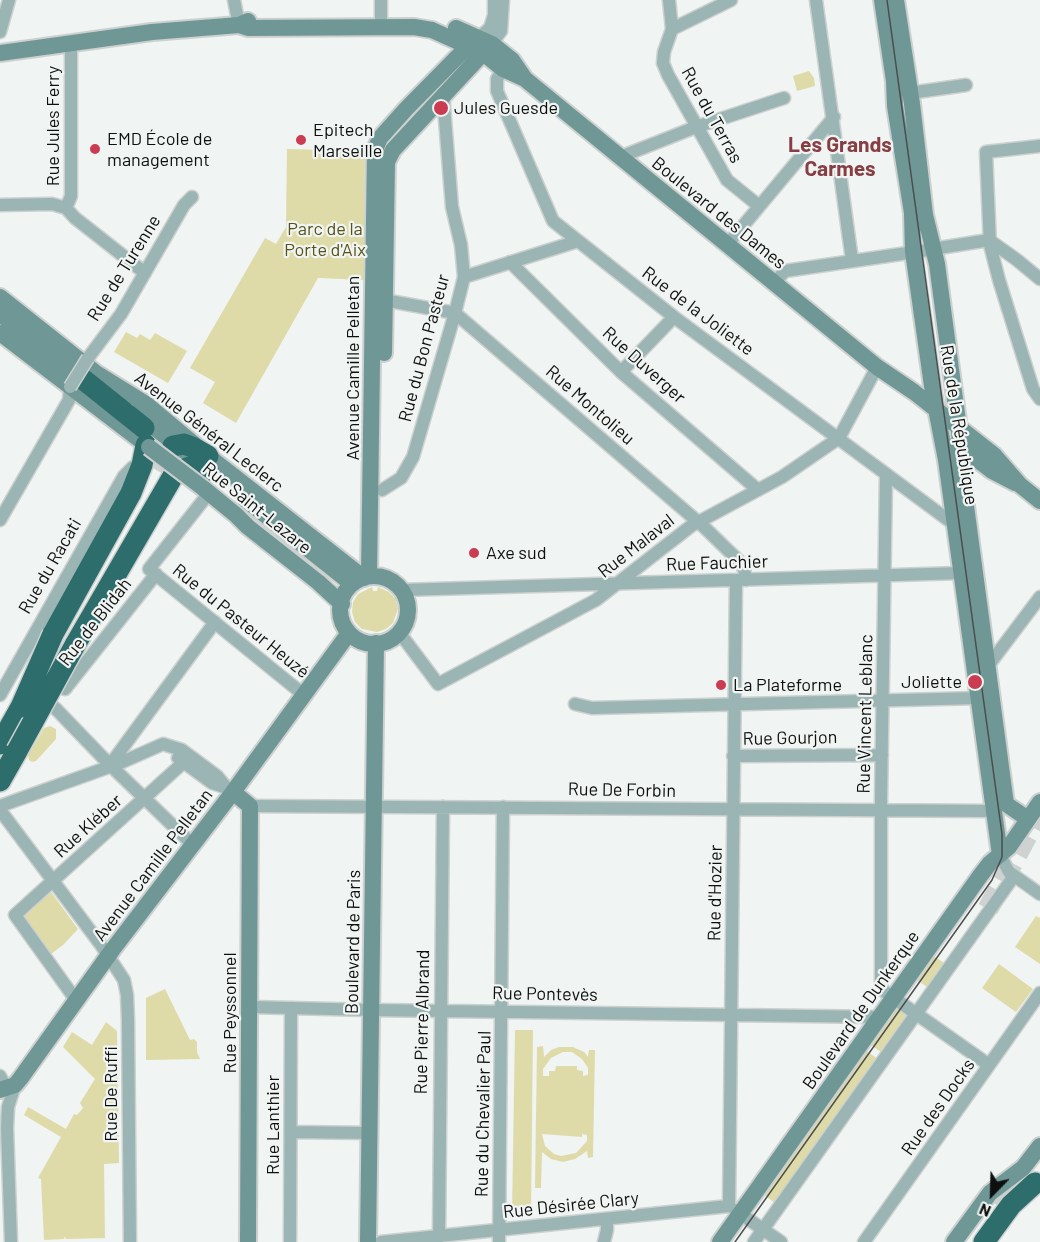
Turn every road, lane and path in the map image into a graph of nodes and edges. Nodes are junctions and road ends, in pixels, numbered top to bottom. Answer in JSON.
{"nodes":[{"id":1,"x":9,"y":0,"type":"edge"},
{"id":2,"x":234,"y":0,"type":"edge"},
{"id":3,"x":381,"y":0,"type":"edge"},
{"id":4,"x":494,"y":0,"type":"edge"},
{"id":5,"x":503,"y":0,"type":"edge"},
{"id":6,"x":669,"y":0,"type":"edge"},
{"id":7,"x":731,"y":0,"type":"edge"},
{"id":8,"x":816,"y":0,"type":"edge"},
{"id":9,"x":882,"y":0,"type":"edge"},
{"id":10,"x":896,"y":0,"type":"edge"},
{"id":11,"x":381,"y":23,"type":"junction"},
{"id":12,"x":239,"y":25,"type":"junction"},
{"id":13,"x":672,"y":29,"type":"junction"},
{"id":14,"x":0,"y":32,"type":"edge"},
{"id":15,"x":71,"y":43,"type":"junction"},
{"id":16,"x":481,"y":45,"type":"junction"},
{"id":17,"x":0,"y":53,"type":"edge"},
{"id":18,"x":503,"y":69,"type":"junction"},
{"id":19,"x":525,"y":80,"type":"junction"},
{"id":20,"x":966,"y":85,"type":"dead end"},
{"id":21,"x":910,"y":93,"type":"junction"},
{"id":22,"x":443,"y":94,"type":"junction"},
{"id":23,"x":784,"y":98,"type":"dead end"},
{"id":24,"x":834,"y":117,"type":"junction"},
{"id":25,"x":696,"y":127,"type":"junction"},
{"id":26,"x":1040,"y":146,"type":"edge"},
{"id":27,"x":620,"y":157,"type":"junction"},
{"id":28,"x":380,"y":161,"type":"junction"},
{"id":29,"x":192,"y":197,"type":"dead end"},
{"id":30,"x":0,"y":205,"type":"edge"},
{"id":31,"x":759,"y":206,"type":"junction"},
{"id":32,"x":66,"y":208,"type":"junction"},
{"id":33,"x":989,"y":240,"type":"junction"},
{"id":34,"x":578,"y":241,"type":"junction"},
{"id":35,"x":727,"y":245,"type":"junction"},
{"id":36,"x":937,"y":249,"type":"junction"},
{"id":37,"x":913,"y":252,"type":"junction"},
{"id":38,"x":852,"y":260,"type":"junction"},
{"id":39,"x":1017,"y":260,"type":"junction"},
{"id":40,"x":510,"y":262,"type":"junction"},
{"id":41,"x":145,"y":273,"type":"junction"},
{"id":42,"x":997,"y":275,"type":"junction"},
{"id":43,"x":464,"y":277,"type":"junction"},
{"id":44,"x":1040,"y":279,"type":"edge"},
{"id":45,"x":774,"y":283,"type":"junction"},
{"id":46,"x":0,"y":297,"type":"edge"},
{"id":47,"x":384,"y":300,"type":"junction"},
{"id":48,"x":455,"y":313,"type":"junction"},
{"id":49,"x":0,"y":314,"type":"edge"},
{"id":50,"x":674,"y":317,"type":"junction"},
{"id":51,"x":0,"y":333,"type":"edge"},
{"id":52,"x":621,"y":372,"type":"junction"},
{"id":53,"x":882,"y":372,"type":"junction"},
{"id":54,"x":931,"y":380,"type":"junction"},
{"id":55,"x":77,"y":383,"type":"junction"},
{"id":56,"x":914,"y":392,"type":"junction"},
{"id":57,"x":1040,"y":399,"type":"edge"},
{"id":58,"x":936,"y":410,"type":"junction"},
{"id":59,"x":940,"y":429,"type":"junction"},
{"id":60,"x":959,"y":429,"type":"junction"},
{"id":61,"x":838,"y":439,"type":"junction"},
{"id":62,"x":180,"y":445,"type":"junction"},
{"id":63,"x":961,"y":448,"type":"junction"},
{"id":64,"x":152,"y":455,"type":"junction"},
{"id":65,"x":985,"y":466,"type":"junction"},
{"id":66,"x":886,"y":476,"type":"junction"},
{"id":67,"x":962,"y":476,"type":"junction"},
{"id":68,"x":207,"y":477,"type":"junction"},
{"id":69,"x":1020,"y":485,"type":"junction"},
{"id":70,"x":382,"y":490,"type":"junction"},
{"id":71,"x":758,"y":490,"type":"junction"},
{"id":72,"x":135,"y":494,"type":"dead end"},
{"id":73,"x":1040,"y":501,"type":"edge"},
{"id":74,"x":0,"y":520,"type":"edge"},
{"id":75,"x":699,"y":522,"type":"junction"},
{"id":76,"x":955,"y":525,"type":"junction"},
{"id":77,"x":961,"y":573,"type":"junction"},
{"id":78,"x":156,"y":574,"type":"junction"},
{"id":79,"x":885,"y":576,"type":"junction"},
{"id":80,"x":366,"y":578,"type":"junction"},
{"id":81,"x":741,"y":580,"type":"junction"},
{"id":82,"x":616,"y":584,"type":"junction"},
{"id":83,"x":402,"y":590,"type":"junction"},
{"id":84,"x":1040,"y":597,"type":"edge"},
{"id":85,"x":342,"y":604,"type":"junction"},
{"id":86,"x":215,"y":622,"type":"junction"},
{"id":87,"x":399,"y":632,"type":"junction"},
{"id":88,"x":350,"y":633,"type":"junction"},
{"id":89,"x":62,"y":639,"type":"junction"},
{"id":90,"x":376,"y":644,"type":"junction"},
{"id":91,"x":48,"y":664,"type":"dead end"},
{"id":92,"x":988,"y":666,"type":"junction"},
{"id":93,"x":65,"y":689,"type":"dead end"},
{"id":94,"x":0,"y":695,"type":"edge"},
{"id":95,"x":304,"y":695,"type":"junction"},
{"id":96,"x":978,"y":698,"type":"junction"},
{"id":97,"x":883,"y":702,"type":"junction"},
{"id":98,"x":575,"y":704,"type":"dead end"},
{"id":99,"x":734,"y":706,"type":"junction"},
{"id":100,"x":21,"y":707,"type":"junction"},
{"id":101,"x":54,"y":708,"type":"dead end"},
{"id":102,"x":172,"y":747,"type":"junction"},
{"id":103,"x":8,"y":748,"type":"edge"},
{"id":104,"x":882,"y":755,"type":"junction"},
{"id":105,"x":733,"y":756,"type":"junction"},
{"id":106,"x":184,"y":762,"type":"junction"},
{"id":107,"x":110,"y":765,"type":"junction"},
{"id":108,"x":0,"y":782,"type":"edge"},
{"id":109,"x":229,"y":790,"type":"junction"},
{"id":110,"x":145,"y":798,"type":"junction"},
{"id":111,"x":250,"y":806,"type":"junction"},
{"id":112,"x":374,"y":807,"type":"junction"},
{"id":113,"x":443,"y":807,"type":"junction"},
{"id":114,"x":503,"y":807,"type":"junction"},
{"id":115,"x":0,"y":808,"type":"edge"},
{"id":116,"x":1036,"y":808,"type":"edge"},
{"id":117,"x":734,"y":809,"type":"junction"},
{"id":118,"x":881,"y":810,"type":"junction"},
{"id":119,"x":994,"y":811,"type":"junction"},
{"id":120,"x":193,"y":845,"type":"junction"},
{"id":121,"x":1000,"y":855,"type":"junction"},
{"id":122,"x":1014,"y":876,"type":"junction"},
{"id":123,"x":54,"y":880,"type":"junction"},
{"id":124,"x":1040,"y":894,"type":"edge"},
{"id":125,"x":107,"y":954,"type":"junction"},
{"id":126,"x":1040,"y":993,"type":"edge"},
{"id":127,"x":894,"y":998,"type":"junction"},
{"id":128,"x":77,"y":1000,"type":"junction"},
{"id":129,"x":250,"y":1006,"type":"junction"},
{"id":130,"x":291,"y":1008,"type":"junction"},
{"id":131,"x":371,"y":1010,"type":"junction"},
{"id":132,"x":440,"y":1011,"type":"junction"},
{"id":133,"x":502,"y":1012,"type":"junction"},
{"id":134,"x":916,"y":1013,"type":"junction"},
{"id":135,"x":731,"y":1014,"type":"junction"},
{"id":136,"x":880,"y":1017,"type":"junction"},
{"id":137,"x":989,"y":1065,"type":"junction"},
{"id":138,"x":5,"y":1085,"type":"edge"},
{"id":139,"x":4,"y":1128,"type":"edge"},
{"id":140,"x":291,"y":1132,"type":"junction"},
{"id":141,"x":370,"y":1133,"type":"junction"},
{"id":142,"x":1040,"y":1146,"type":"edge"},
{"id":143,"x":1038,"y":1180,"type":"edge"},
{"id":144,"x":997,"y":1205,"type":"tunnel mouth"},
{"id":145,"x":735,"y":1210,"type":"junction"},
{"id":146,"x":607,"y":1220,"type":"junction"},
{"id":147,"x":763,"y":1229,"type":"junction"},
{"id":148,"x":499,"y":1236,"type":"edge"},
{"id":149,"x":439,"y":1237,"type":"junction"},
{"id":150,"x":11,"y":1242,"type":"edge"},
{"id":151,"x":129,"y":1242,"type":"edge"},
{"id":152,"x":248,"y":1242,"type":"edge"},
{"id":153,"x":290,"y":1242,"type":"edge"},
{"id":154,"x":368,"y":1242,"type":"edge"},
{"id":155,"x":381,"y":1242,"type":"edge"},
{"id":156,"x":604,"y":1242,"type":"edge"},
{"id":157,"x":720,"y":1242,"type":"edge"},
{"id":158,"x":754,"y":1242,"type":"edge"},
{"id":159,"x":781,"y":1242,"type":"edge"},
{"id":160,"x":864,"y":1242,"type":"edge"},
{"id":161,"x":954,"y":1242,"type":"edge"},
{"id":162,"x":971,"y":1242,"type":"edge"},
{"id":163,"x":984,"y":1242,"type":"edge"},
{"id":164,"x":995,"y":1242,"type":"edge"}],
"edges":[{"from":1,"to":14,"type":"street"},
{"from":2,"to":12,"type":"street"},
{"from":3,"to":11,"type":"street"},
{"from":4,"to":16,"type":"street"},
{"from":5,"to":16,"type":"street"},
{"from":6,"to":13,"type":"street"},
{"from":7,"to":13,"type":"street"},
{"from":8,"to":24,"type":"street"},
{"from":9,"to":37,"type":"street","name":"Rue de la République"},
{"from":10,"to":21,"type":"street","name":"Rue de la République"},
{"from":11,"to":12,"type":"street"},
{"from":11,"to":16,"type":"street"},
{"from":12,"to":15,"type":"street"},
{"from":13,"to":25,"type":"street","name":"Rue du Terras"},
{"from":15,"to":17,"type":"street"},
{"from":15,"to":32,"type":"street","name":"Rue Jules Ferry"},
{"from":16,"to":18,"type":"street","name":"Boulevard des Dames"},
{"from":16,"to":19,"type":"street","name":"Boulevard des Dames"},
{"from":16,"to":22,"type":"street"},
{"from":16,"to":28,"type":"street"},
{"from":18,"to":19,"type":"street","name":"Boulevard des Dames"},
{"from":18,"to":34,"type":"street","name":"Rue de la Joliette"},
{"from":19,"to":27,"type":"street","name":"Boulevard des Dames"},
{"from":20,"to":21,"type":"street"},
{"from":21,"to":36,"type":"street","name":"Rue de la République"},
{"from":22,"to":28,"type":"street"},
{"from":22,"to":43,"type":"street","name":"Rue du Bon Pasteur"},
{"from":23,"to":25,"type":"street"},
{"from":24,"to":31,"type":"street"},
{"from":24,"to":38,"type":"street"},
{"from":25,"to":27,"type":"street"},
{"from":25,"to":31,"type":"street","name":"Rue du Terras"},
{"from":26,"to":33,"type":"street"},
{"from":27,"to":35,"type":"street","name":"Boulevard des Dames"},
{"from":28,"to":47,"type":"street","name":"Avenue Camille Pelletan"},
{"from":28,"to":80,"type":"street","name":"Avenue Camille Pelletan"},
{"from":29,"to":41,"type":"street","name":"Rue de Turenne"},
{"from":30,"to":32,"type":"street"},
{"from":31,"to":35,"type":"street"},
{"from":32,"to":41,"type":"street"},
{"from":33,"to":36,"type":"street"},
{"from":33,"to":39,"type":"street"},
{"from":33,"to":42,"type":"street"},
{"from":34,"to":40,"type":"street"},
{"from":34,"to":50,"type":"street","name":"Rue de la Joliette"},
{"from":35,"to":45,"type":"street","name":"Boulevard des Dames"},
{"from":36,"to":37,"type":"street"},
{"from":36,"to":60,"type":"street","name":"Rue de la République"},
{"from":37,"to":38,"type":"street"},
{"from":37,"to":54,"type":"street","name":"Rue de la République"},
{"from":38,"to":45,"type":"street"},
{"from":39,"to":42,"type":"street"},
{"from":39,"to":44,"type":"street"},
{"from":40,"to":43,"type":"street"},
{"from":40,"to":52,"type":"street","name":"Rue Duverger"},
{"from":41,"to":55,"type":"street","name":"Rue de Turenne","bridge":true},
{"from":42,"to":57,"type":"street"},
{"from":43,"to":48,"type":"street","name":"Rue du Bon Pasteur"},
{"from":45,"to":53,"type":"street","name":"Boulevard des Dames"},
{"from":46,"to":62,"type":"street","name":"Avenue Général Leclerc"},
{"from":47,"to":48,"type":"street"},
{"from":47,"to":70,"type":"street","name":"Avenue Camille Pelletan"},
{"from":48,"to":70,"type":"street","name":"Rue du Bon Pasteur"},
{"from":48,"to":75,"type":"street","name":"Rue Montolieu"},
{"from":49,"to":55,"type":"street"},
{"from":50,"to":52,"type":"street"},
{"from":50,"to":61,"type":"street","name":"Rue de la Joliette"},
{"from":51,"to":55,"type":"street","name":"Avenue Général Leclerc"},
{"from":52,"to":71,"type":"street","name":"Rue Duverger"},
{"from":53,"to":56,"type":"street","name":"Boulevard des Dames"},
{"from":53,"to":59,"type":"street","name":"Boulevard des Dames"},
{"from":53,"to":61,"type":"street","name":"Rue Malaval"},
{"from":54,"to":56,"type":"street"},
{"from":54,"to":58,"type":"street","name":"Rue de la République"},
{"from":55,"to":62,"type":"street","name":"Avenue Général Leclerc"},
{"from":55,"to":64,"type":"highway"},
{"from":55,"to":74,"type":"street","name":"Rue de Turenne"},
{"from":56,"to":58,"type":"street","name":"Boulevard des Dames"},
{"from":58,"to":59,"type":"street","name":"Rue de la République"},
{"from":58,"to":60,"type":"street","name":"Boulevard des Dames"},
{"from":59,"to":63,"type":"street","name":"Boulevard des Dames"},
{"from":59,"to":76,"type":"street","name":"Rue de la République"},
{"from":60,"to":63,"type":"street","name":"Rue de la République"},
{"from":60,"to":69,"type":"street","name":"Boulevard des Dames"},
{"from":61,"to":66,"type":"street","name":"Rue de la Joliette"},
{"from":61,"to":71,"type":"street","name":"Rue Malaval"},
{"from":62,"to":68,"type":"highway"},
{"from":63,"to":65,"type":"street","name":"Boulevard des Dames"},
{"from":63,"to":67,"type":"street","name":"Rue de la République"},
{"from":64,"to":68,"type":"street","name":"Rue Saint-Lazare","bridge":true},
{"from":64,"to":68,"type":"highway"},
{"from":64,"to":89,"type":"highway"},
{"from":64,"to":89,"type":"highway"},
{"from":64,"to":94,"type":"street","name":"Rue du Racati"},
{"from":65,"to":67,"type":"street"},
{"from":65,"to":69,"type":"street","name":"Boulevard des Dames"},
{"from":66,"to":76,"type":"street","name":"Rue de la Joliette"},
{"from":66,"to":79,"type":"street","name":"Rue Vincent Leblanc"},
{"from":67,"to":92,"type":"street","name":"Rue de la République"},
{"from":68,"to":78,"type":"street","name":"Rue de Blidah"},
{"from":68,"to":80,"type":"street","name":"Avenue Général Leclerc"},
{"from":68,"to":85,"type":"street","name":"Rue Saint-Lazare"},
{"from":69,"to":73,"type":"street","name":"Boulevard des Dames"},
{"from":70,"to":80,"type":"street","name":"Avenue Camille Pelletan"},
{"from":71,"to":75,"type":"street","name":"Rue Malaval"},
{"from":72,"to":89,"type":"highway"},
{"from":75,"to":81,"type":"street","name":"Rue Montolieu"},
{"from":75,"to":82,"type":"street","name":"Rue Malaval"},
{"from":76,"to":77,"type":"street","name":"Rue de la République"},
{"from":77,"to":79,"type":"street","name":"Rue Fauchier"},
{"from":77,"to":96,"type":"street","name":"Rue de la République"},
{"from":78,"to":86,"type":"street","name":"Rue du Pasteur Heuzé"},
{"from":78,"to":93,"type":"street","name":"Rue de Blidah"},
{"from":79,"to":81,"type":"street","name":"Rue Fauchier"},
{"from":79,"to":97,"type":"street","name":"Rue Vincent Leblanc"},
{"from":80,"to":83,"type":"street"},
{"from":80,"to":85,"type":"street"},
{"from":81,"to":82,"type":"street","name":"Rue Fauchier"},
{"from":81,"to":99,"type":"street","name":"Rue d'Hozier"},
{"from":82,"to":83,"type":"street","name":"Rue Fauchier"},
{"from":82,"to":87,"type":"street","name":"Rue Malaval"},
{"from":83,"to":87,"type":"street"},
{"from":84,"to":92,"type":"street"},
{"from":85,"to":88,"type":"street"},
{"from":86,"to":95,"type":"street","name":"Rue du Pasteur Heuzé"},
{"from":86,"to":107,"type":"street"},
{"from":87,"to":90,"type":"street"},
{"from":88,"to":90,"type":"street"},
{"from":88,"to":95,"type":"street","name":"Avenue Camille Pelletan"},
{"from":89,"to":100,"type":"highway","bridge":true},
{"from":89,"to":103,"type":"highway","bridge":true},
{"from":90,"to":112,"type":"street","name":"Boulevard de Paris"},
{"from":91,"to":100,"type":"highway","bridge":true},
{"from":92,"to":116,"type":"street","name":"Rue de la République"},
{"from":95,"to":109,"type":"street","name":"Avenue Camille Pelletan"},
{"from":96,"to":97,"type":"street"},
{"from":96,"to":119,"type":"street","name":"Rue de la République"},
{"from":97,"to":99,"type":"street"},
{"from":97,"to":104,"type":"street","name":"Rue Vincent Leblanc"},
{"from":98,"to":99,"type":"street"},
{"from":99,"to":105,"type":"street","name":"Rue d'Hozier"},
{"from":100,"to":103,"type":"highway"},
{"from":101,"to":107,"type":"street"},
{"from":102,"to":106,"type":"street"},
{"from":102,"to":107,"type":"street"},
{"from":102,"to":109,"type":"street"},
{"from":103,"to":108,"type":"highway"},
{"from":104,"to":105,"type":"street","name":"Rue Gourjon"},
{"from":104,"to":118,"type":"street","name":"Rue Vincent Leblanc"},
{"from":105,"to":117,"type":"street","name":"Rue d'Hozier"},
{"from":106,"to":109,"type":"street"},
{"from":106,"to":110,"type":"street","name":"Rue Kléber"},
{"from":107,"to":110,"type":"street"},
{"from":107,"to":115,"type":"street"},
{"from":109,"to":111,"type":"street"},
{"from":109,"to":120,"type":"street","name":"Avenue Camille Pelletan"},
{"from":110,"to":120,"type":"street"},
{"from":110,"to":123,"type":"street","name":"Rue Kléber"},
{"from":111,"to":112,"type":"street","name":"Rue De Forbin"},
{"from":111,"to":129,"type":"street","name":"Rue Peyssonnel"},
{"from":112,"to":113,"type":"street","name":"Rue De Forbin"},
{"from":112,"to":131,"type":"street","name":"Boulevard de Paris"},
{"from":113,"to":114,"type":"street","name":"Rue De Forbin"},
{"from":113,"to":132,"type":"street","name":"Rue Pierre Albrand"},
{"from":114,"to":117,"type":"street","name":"Rue De Forbin"},
{"from":114,"to":133,"type":"street","name":"Rue du Chevalier Paul"},
{"from":115,"to":123,"type":"street","name":"Rue De Ruffi"},
{"from":116,"to":121,"type":"street","name":"Boulevard de Dunkerque"},
{"from":117,"to":118,"type":"street","name":"Rue De Forbin"},
{"from":117,"to":135,"type":"street","name":"Rue d'Hozier"},
{"from":118,"to":119,"type":"street","name":"Rue De Forbin"},
{"from":118,"to":127,"type":"street","name":"Rue Vincent Leblanc"},
{"from":119,"to":121,"type":"street","name":"Rue de la République"},
{"from":120,"to":125,"type":"street","name":"Avenue Camille Pelletan"},
{"from":121,"to":122,"type":"street"},
{"from":121,"to":127,"type":"street","name":"Boulevard de Dunkerque"},
{"from":122,"to":124,"type":"street"},
{"from":122,"to":134,"type":"street"},
{"from":123,"to":125,"type":"street","name":"Rue De Ruffi"},
{"from":123,"to":128,"type":"street","name":"Rue Kléber"},
{"from":125,"to":128,"type":"street","name":"Avenue Camille Pelletan"},
{"from":125,"to":151,"type":"street","name":"Rue De Ruffi"},
{"from":126,"to":137,"type":"street","name":"Rue des Docks"},
{"from":127,"to":134,"type":"street"},
{"from":127,"to":136,"type":"street","name":"Boulevard de Dunkerque"},
{"from":128,"to":138,"type":"street","name":"Avenue Camille Pelletan"},
{"from":129,"to":130,"type":"street","name":"Rue Pontevès"},
{"from":129,"to":152,"type":"street","name":"Rue Peyssonnel"},
{"from":130,"to":131,"type":"street","name":"Rue Pontevès"},
{"from":130,"to":140,"type":"street","name":"Rue Lanthier"},
{"from":131,"to":132,"type":"street","name":"Rue Pontevès"},
{"from":131,"to":141,"type":"street","name":"Boulevard de Paris"},
{"from":132,"to":133,"type":"street","name":"Rue Pontevès"},
{"from":132,"to":149,"type":"street","name":"Rue Pierre Albrand"},
{"from":133,"to":135,"type":"street","name":"Rue Pontevès"},
{"from":133,"to":148,"type":"street","name":"Rue du Chevalier Paul"},
{"from":134,"to":137,"type":"street"},
{"from":134,"to":147,"type":"street"},
{"from":135,"to":136,"type":"street","name":"Rue Pontevès"},
{"from":135,"to":145,"type":"street","name":"Rue d'Hozier"},
{"from":136,"to":145,"type":"street","name":"Boulevard de Dunkerque"},
{"from":137,"to":160,"type":"street","name":"Rue des Docks"},
{"from":138,"to":139,"type":"street","name":"Avenue Camille Pelletan"},
{"from":139,"to":150,"type":"street","name":"Avenue Camille Pelletan"},
{"from":140,"to":141,"type":"street"},
{"from":140,"to":153,"type":"street","name":"Rue Lanthier"},
{"from":141,"to":154,"type":"street","name":"Boulevard de Paris"},
{"from":142,"to":161,"type":"street"},
{"from":143,"to":163,"type":"highway"},
{"from":143,"to":164,"type":"street"},
{"from":144,"to":162,"type":"highway"},
{"from":145,"to":146,"type":"street","name":"Rue Désirée Clary"},
{"from":145,"to":147,"type":"street"},
{"from":145,"to":157,"type":"street","name":"Boulevard de Dunkerque"},
{"from":146,"to":148,"type":"street","name":"Rue Désirée Clary"},
{"from":146,"to":156,"type":"street"},
{"from":147,"to":158,"type":"street"},
{"from":147,"to":159,"type":"street"},
{"from":148,"to":149,"type":"street","name":"Rue Désirée Clary"},
{"from":149,"to":155,"type":"street","name":"Rue Désirée Clary"}]}
